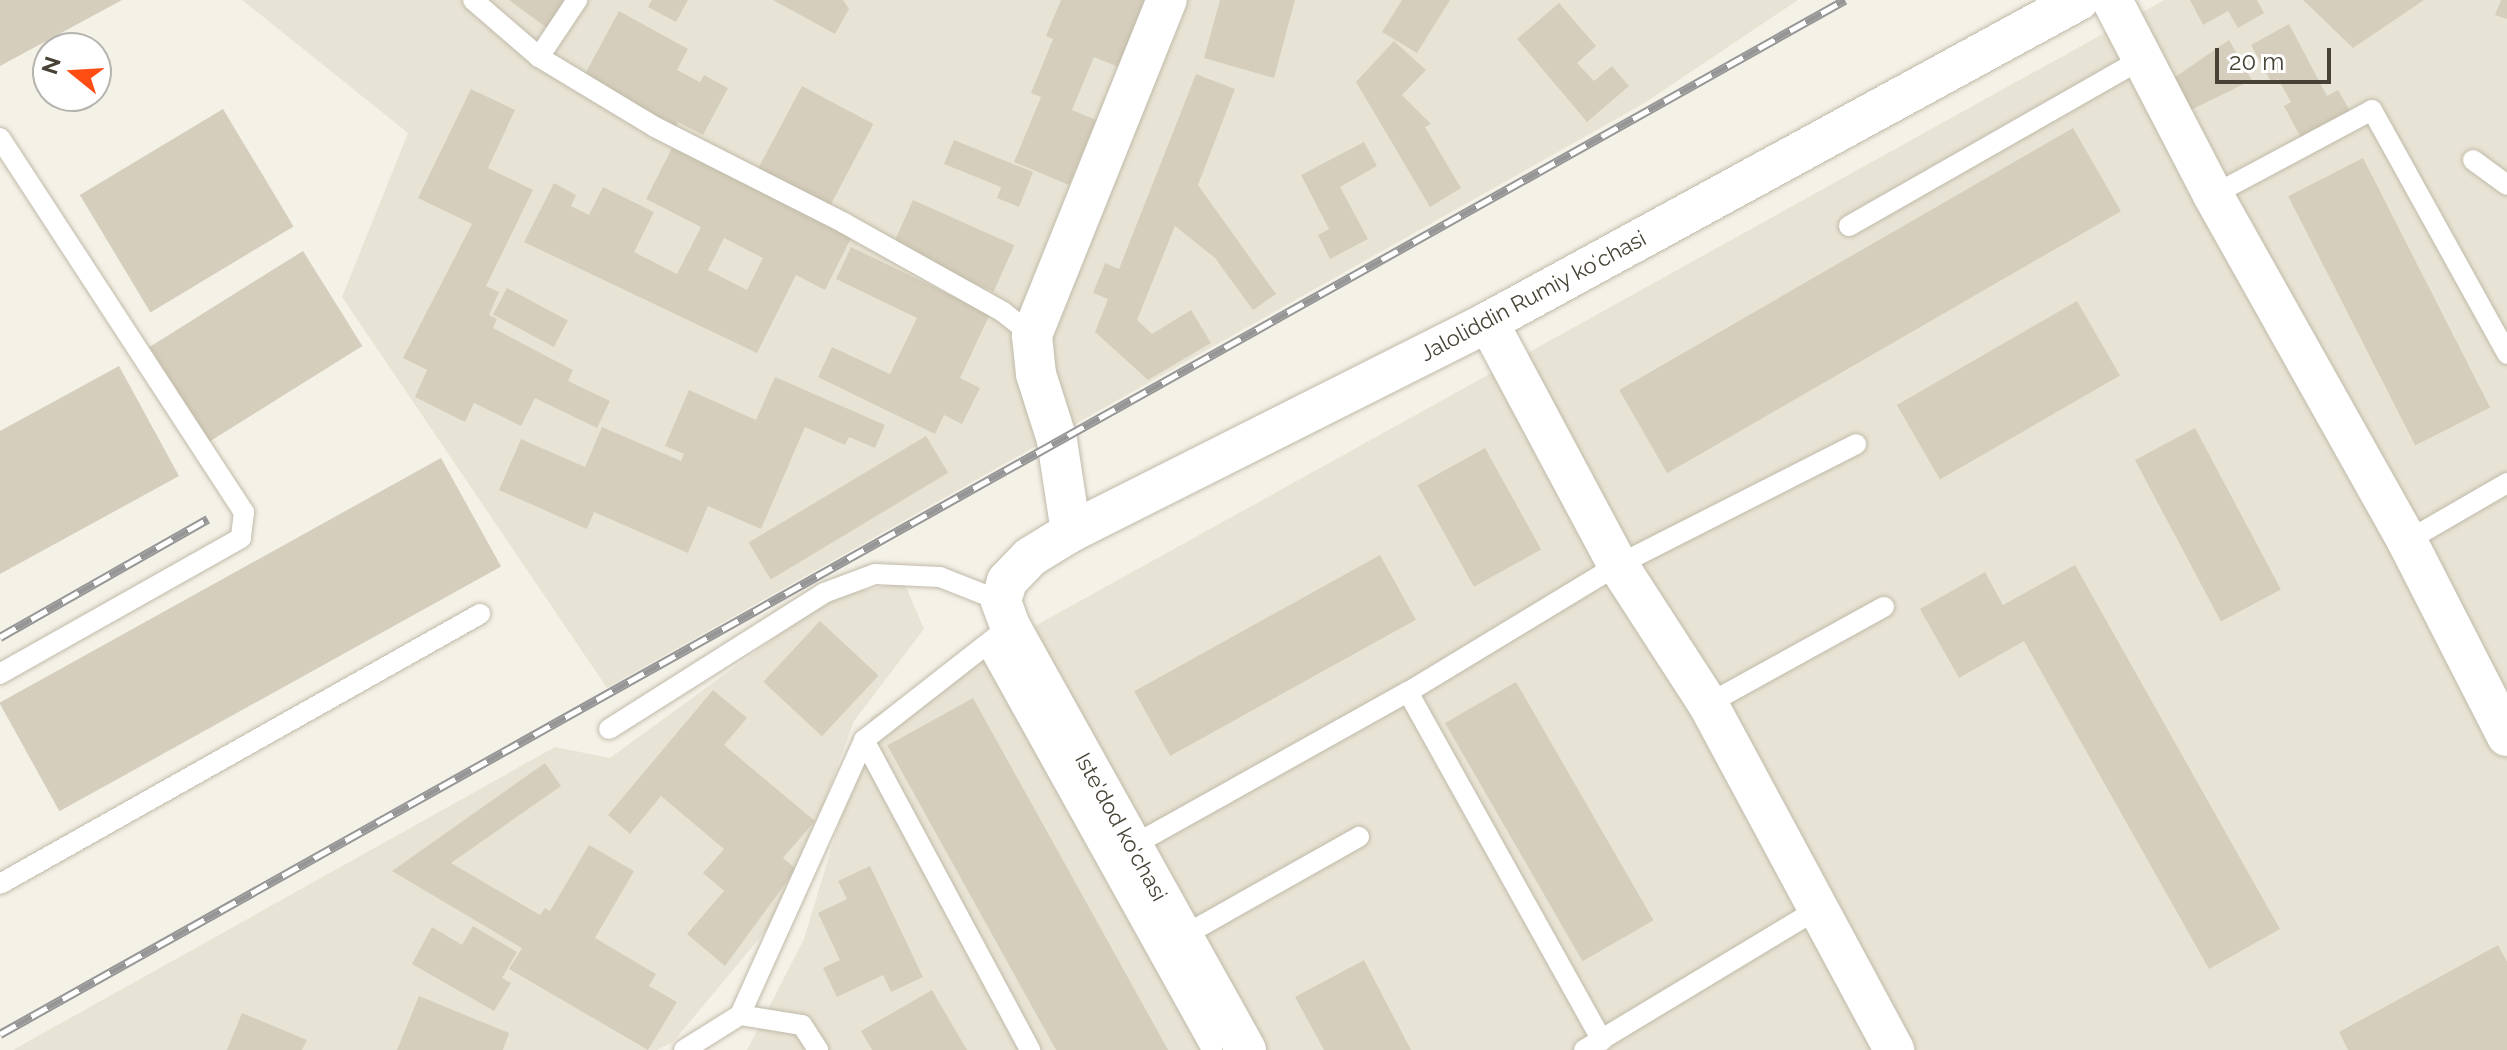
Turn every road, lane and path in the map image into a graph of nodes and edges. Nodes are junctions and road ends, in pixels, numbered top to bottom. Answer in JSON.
{"nodes":[{"id":1,"x":473,"y":0,"type":"edge"},
{"id":2,"x":577,"y":0,"type":"edge"},
{"id":3,"x":1167,"y":0,"type":"edge"},
{"id":4,"x":2079,"y":0,"type":"edge"},
{"id":5,"x":2112,"y":0,"type":"edge"},
{"id":6,"x":539,"y":57,"type":"junction"},
{"id":7,"x":2142,"y":59,"type":"junction"},
{"id":8,"x":0,"y":138,"type":"edge"},
{"id":9,"x":2473,"y":160,"type":"dead end"},
{"id":10,"x":2507,"y":185,"type":"edge"},
{"id":11,"x":2213,"y":195,"type":"junction"},
{"id":12,"x":1849,"y":226,"type":"dead end"},
{"id":13,"x":1488,"y":322,"type":"junction"},
{"id":14,"x":1032,"y":335,"type":"junction"},
{"id":15,"x":2507,"y":354,"type":"edge"},
{"id":16,"x":1856,"y":444,"type":"dead end"},
{"id":17,"x":2507,"y":483,"type":"edge"},
{"id":18,"x":1071,"y":532,"type":"junction"},
{"id":19,"x":2407,"y":541,"type":"junction"},
{"id":20,"x":1618,"y":565,"type":"junction"},
{"id":21,"x":1884,"y":607,"type":"dead end"},
{"id":22,"x":480,"y":614,"type":"dead end"},
{"id":23,"x":999,"y":624,"type":"junction"},
{"id":24,"x":0,"y":674,"type":"edge"},
{"id":25,"x":1408,"y":692,"type":"junction"},
{"id":26,"x":1708,"y":704,"type":"junction"},
{"id":27,"x":609,"y":729,"type":"dead end"},
{"id":28,"x":2507,"y":736,"type":"edge"},
{"id":29,"x":864,"y":740,"type":"junction"},
{"id":30,"x":1359,"y":837,"type":"dead end"},
{"id":31,"x":1132,"y":846,"type":"junction"},
{"id":32,"x":0,"y":884,"type":"edge"},
{"id":33,"x":1819,"y":908,"type":"junction"},
{"id":34,"x":1183,"y":936,"type":"junction"},
{"id":35,"x":740,"y":1015,"type":"junction"},
{"id":36,"x":1593,"y":1045,"type":"edge"},
{"id":37,"x":684,"y":1050,"type":"edge"},
{"id":38,"x":818,"y":1050,"type":"edge"},
{"id":39,"x":1030,"y":1050,"type":"edge"},
{"id":40,"x":1212,"y":1050,"type":"edge"},
{"id":41,"x":1246,"y":1050,"type":"edge"},
{"id":42,"x":1894,"y":1050,"type":"edge"}],
"edges":[{"from":1,"to":6,"type":"lane"},
{"from":2,"to":6,"type":"lane"},
{"from":3,"to":14,"type":"street"},
{"from":4,"to":13,"type":"street","name":"Jaloliddin Rumiy koʻchasi"},
{"from":5,"to":7,"type":"street"},
{"from":6,"to":14,"type":"lane"},
{"from":7,"to":11,"type":"street"},
{"from":7,"to":12,"type":"lane"},
{"from":8,"to":24,"type":"lane"},
{"from":9,"to":10,"type":"lane"},
{"from":11,"to":15,"type":"lane"},
{"from":11,"to":19,"type":"street"},
{"from":13,"to":18,"type":"street","name":"Jaloliddin Rumiy koʻchasi"},
{"from":13,"to":20,"type":"street"},
{"from":14,"to":18,"type":"street"},
{"from":16,"to":20,"type":"lane"},
{"from":17,"to":19,"type":"lane"},
{"from":18,"to":23,"type":"street","name":"Jaloliddin Rumiy koʻchasi"},
{"from":19,"to":28,"type":"street"},
{"from":20,"to":25,"type":"lane"},
{"from":20,"to":26,"type":"street"},
{"from":21,"to":26,"type":"lane"},
{"from":22,"to":32,"type":"lane"},
{"from":23,"to":27,"type":"lane"},
{"from":23,"to":29,"type":"lane"},
{"from":23,"to":31,"type":"street","name":"Iste'dod ko'chasi"},
{"from":23,"to":40,"type":"lane"},
{"from":25,"to":31,"type":"lane"},
{"from":25,"to":36,"type":"lane"},
{"from":26,"to":33,"type":"street"},
{"from":29,"to":35,"type":"lane"},
{"from":29,"to":39,"type":"lane"},
{"from":30,"to":34,"type":"lane"},
{"from":31,"to":34,"type":"street","name":"Iste'dod ko'chasi"},
{"from":33,"to":36,"type":"lane"},
{"from":33,"to":42,"type":"street"},
{"from":34,"to":41,"type":"street","name":"Iste'dod ko'chasi"},
{"from":35,"to":37,"type":"lane"},
{"from":35,"to":38,"type":"lane"}]}
